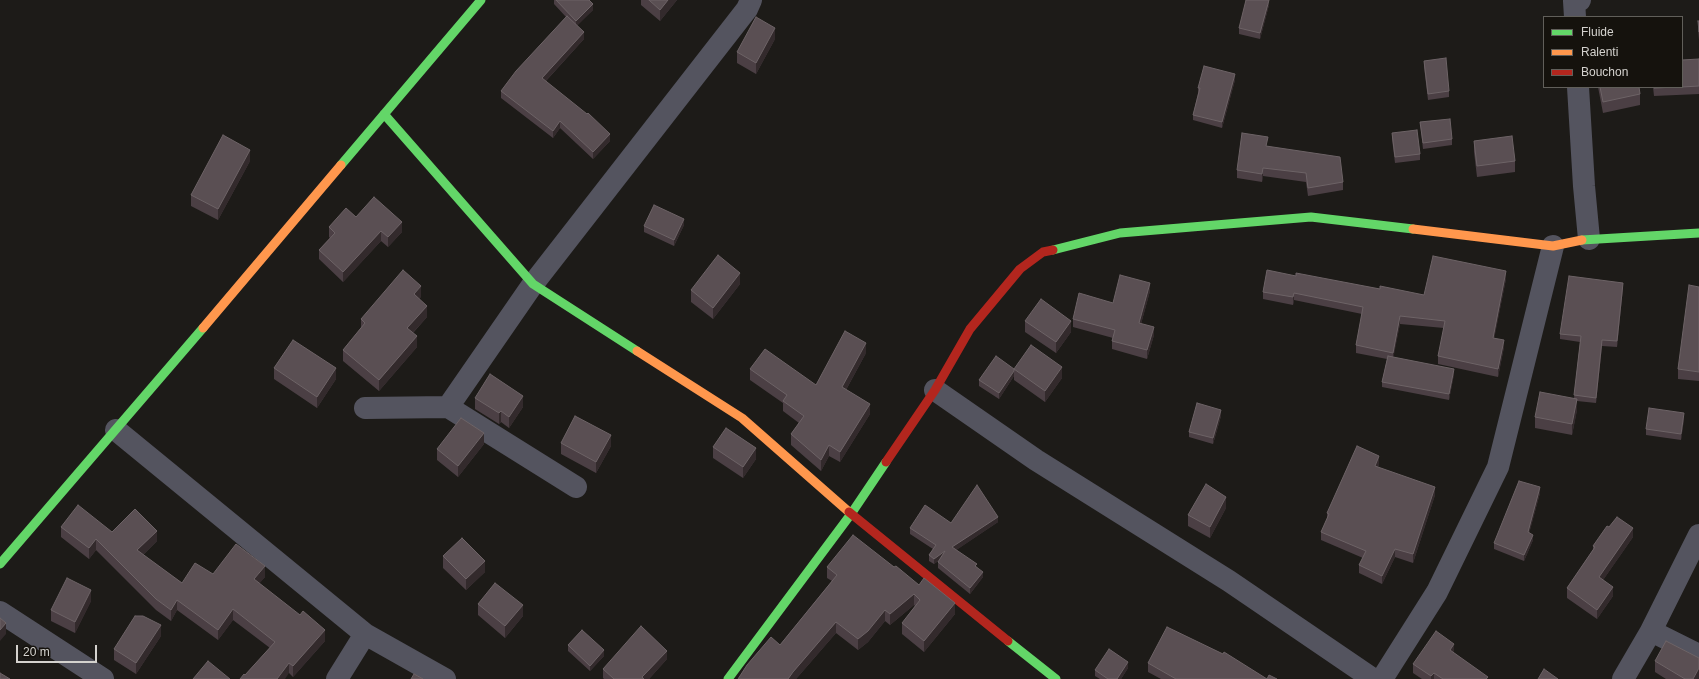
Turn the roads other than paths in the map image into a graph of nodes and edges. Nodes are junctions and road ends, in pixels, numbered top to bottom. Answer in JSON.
{"nodes":[{"id":1,"x":481,"y":0,"type":"edge"},
{"id":2,"x":751,"y":0,"type":"edge"},
{"id":3,"x":1578,"y":88,"type":"edge"},
{"id":4,"x":384,"y":114,"type":"junction"},
{"id":5,"x":1699,"y":233,"type":"edge"},
{"id":6,"x":1589,"y":239,"type":"junction"},
{"id":7,"x":1553,"y":246,"type":"junction"},
{"id":8,"x":533,"y":284,"type":"junction"},
{"id":9,"x":935,"y":390,"type":"junction"},
{"id":10,"x":448,"y":407,"type":"junction"},
{"id":11,"x":365,"y":408,"type":"dead end"},
{"id":12,"x":116,"y":430,"type":"junction"},
{"id":13,"x":576,"y":487,"type":"dead end"},
{"id":14,"x":851,"y":514,"type":"junction"},
{"id":15,"x":1699,"y":535,"type":"edge"},
{"id":16,"x":0,"y":564,"type":"edge"},
{"id":17,"x":0,"y":612,"type":"edge"},
{"id":18,"x":1651,"y":631,"type":"junction"},
{"id":19,"x":365,"y":634,"type":"junction"},
{"id":20,"x":1699,"y":655,"type":"edge"},
{"id":21,"x":104,"y":679,"type":"edge"},
{"id":22,"x":338,"y":679,"type":"edge"},
{"id":23,"x":445,"y":679,"type":"edge"},
{"id":24,"x":728,"y":679,"type":"edge"},
{"id":25,"x":1056,"y":679,"type":"edge"},
{"id":26,"x":1373,"y":679,"type":"edge"},
{"id":27,"x":1382,"y":679,"type":"edge"},
{"id":28,"x":1624,"y":679,"type":"edge"}],
"edges":[{"from":1,"to":4,"type":"street"},
{"from":2,"to":8,"type":"street"},
{"from":3,"to":6,"type":"street"},
{"from":4,"to":8,"type":"street"},
{"from":4,"to":12,"type":"street"},
{"from":5,"to":6,"type":"street"},
{"from":6,"to":7,"type":"street"},
{"from":7,"to":9,"type":"street"},
{"from":7,"to":27,"type":"street"},
{"from":8,"to":10,"type":"street"},
{"from":8,"to":14,"type":"street"},
{"from":9,"to":14,"type":"street"},
{"from":9,"to":26,"type":"street"},
{"from":10,"to":11,"type":"street"},
{"from":10,"to":13,"type":"street"},
{"from":12,"to":16,"type":"street"},
{"from":12,"to":19,"type":"street"},
{"from":14,"to":24,"type":"street"},
{"from":14,"to":25,"type":"street"},
{"from":15,"to":18,"type":"street"},
{"from":17,"to":21,"type":"street"},
{"from":18,"to":20,"type":"street"},
{"from":18,"to":28,"type":"street"},
{"from":19,"to":22,"type":"street"},
{"from":19,"to":23,"type":"street"}]}
